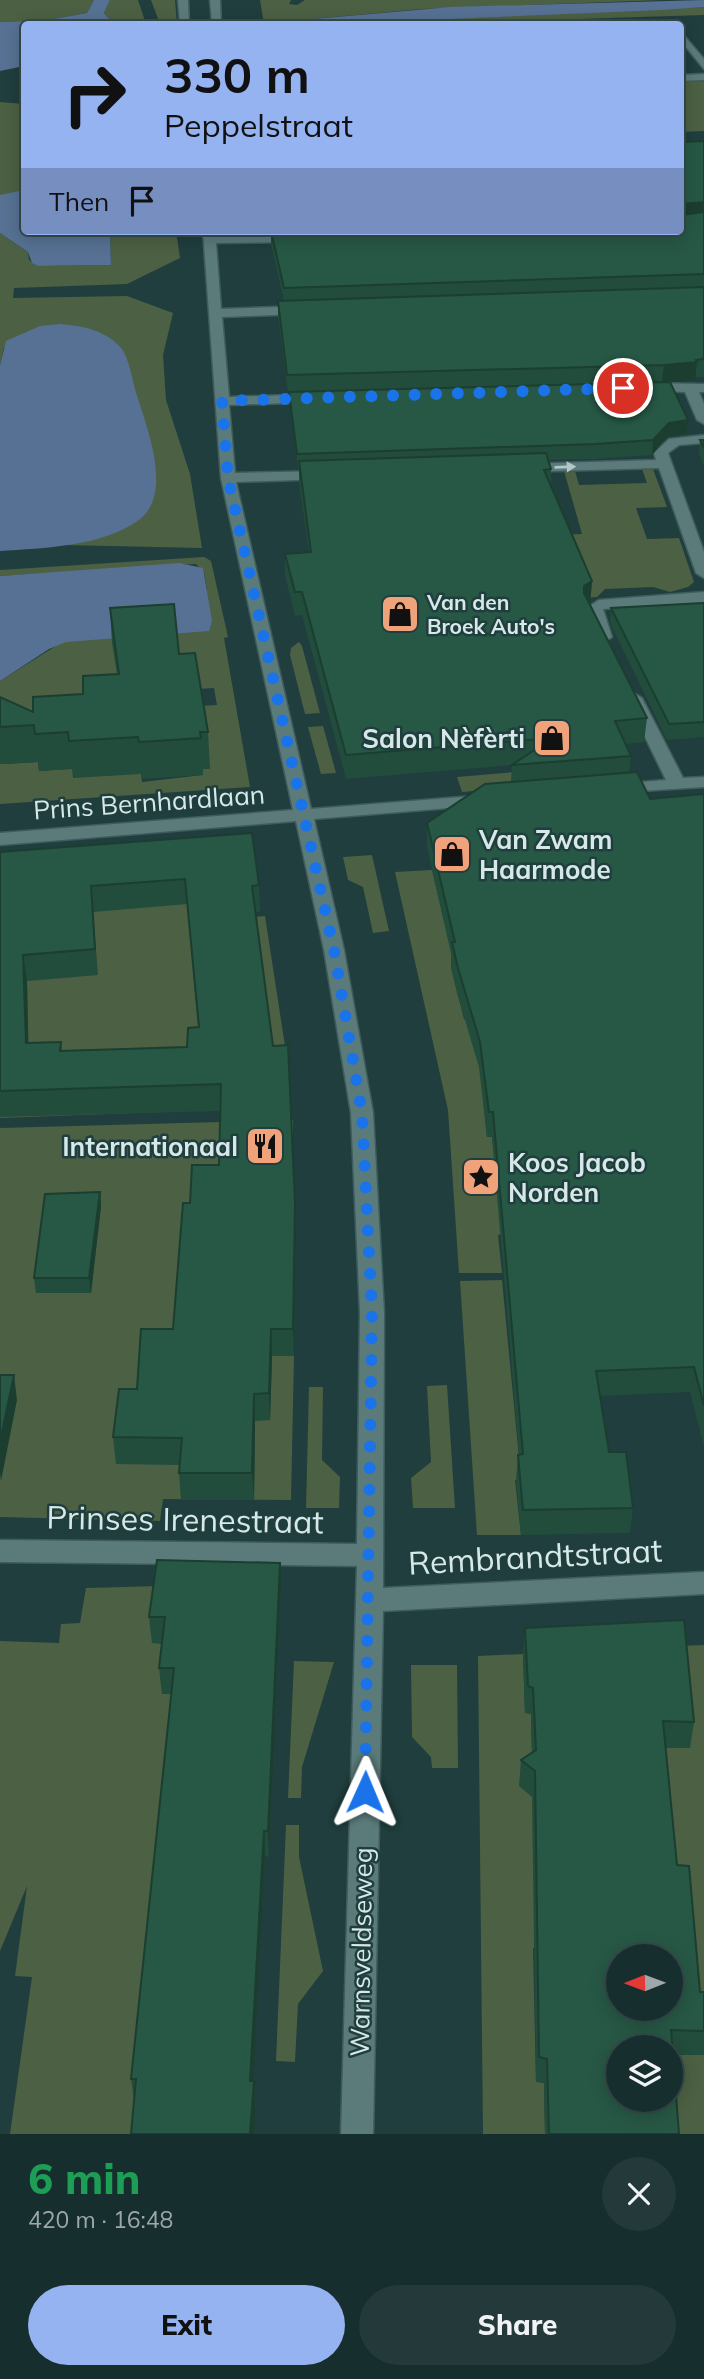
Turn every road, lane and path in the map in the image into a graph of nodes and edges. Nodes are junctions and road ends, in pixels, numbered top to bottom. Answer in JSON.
{"nodes":[{"id":1,"x":183,"y":0,"type":"edge"},
{"id":2,"x":215,"y":0,"type":"edge"},
{"id":3,"x":185,"y":21,"type":"edge"},
{"id":4,"x":216,"y":21,"type":"edge"},
{"id":5,"x":684,"y":38,"type":"edge"},
{"id":6,"x":704,"y":66,"type":"edge"},
{"id":7,"x":684,"y":78,"type":"edge"},
{"id":8,"x":704,"y":78,"type":"edge"},
{"id":9,"x":210,"y":235,"type":"edge"},
{"id":10,"x":309,"y":237,"type":"edge"},
{"id":11,"x":325,"y":310,"type":"edge"},
{"id":12,"x":215,"y":313,"type":"junction"},
{"id":13,"x":635,"y":387,"type":"edge"},
{"id":14,"x":697,"y":388,"type":"edge"},
{"id":15,"x":335,"y":397,"type":"edge"},
{"id":16,"x":222,"y":401,"type":"junction"},
{"id":17,"x":704,"y":420,"type":"edge"},
{"id":18,"x":704,"y":439,"type":"edge"},
{"id":19,"x":664,"y":464,"type":"junction"},
{"id":20,"x":506,"y":469,"type":"edge"},
{"id":21,"x":344,"y":474,"type":"edge"},
{"id":22,"x":228,"y":478,"type":"junction"},
{"id":23,"x":704,"y":573,"type":"edge"},
{"id":24,"x":704,"y":597,"type":"edge"},
{"id":25,"x":611,"y":650,"type":"edge"},
{"id":26,"x":628,"y":686,"type":"edge"},
{"id":27,"x":704,"y":782,"type":"edge"},
{"id":28,"x":677,"y":784,"type":"junction"},
{"id":29,"x":597,"y":790,"type":"edge"},
{"id":30,"x":505,"y":798,"type":"edge"},
{"id":31,"x":303,"y":817,"type":"junction"},
{"id":32,"x":0,"y":839,"type":"edge"},
{"id":33,"x":0,"y":1551,"type":"edge"},
{"id":34,"x":369,"y":1555,"type":"junction"},
{"id":35,"x":704,"y":1583,"type":"edge"},
{"id":36,"x":370,"y":1600,"type":"junction"},
{"id":37,"x":357,"y":2134,"type":"edge"}],
"edges":[{"from":1,"to":3,"type":"street"},
{"from":2,"to":4,"type":"street"},
{"from":5,"to":6,"type":"street"},
{"from":7,"to":8,"type":"street"},
{"from":9,"to":10,"type":"street"},
{"from":9,"to":12,"type":"street","name":"Warnsveldseweg"},
{"from":11,"to":12,"type":"street"},
{"from":12,"to":16,"type":"street","name":"Warnsveldseweg"},
{"from":13,"to":14,"type":"street"},
{"from":14,"to":17,"type":"street"},
{"from":15,"to":16,"type":"street"},
{"from":16,"to":22,"type":"street","name":"Warnsveldseweg"},
{"from":18,"to":19,"type":"street"},
{"from":20,"to":19,"type":"street","one_way":true},
{"from":19,"to":23,"type":"street"},
{"from":21,"to":22,"type":"street"},
{"from":22,"to":31,"type":"street","name":"Warnsveldseweg"},
{"from":24,"to":25,"type":"street"},
{"from":26,"to":28,"type":"street"},
{"from":27,"to":28,"type":"street"},
{"from":28,"to":29,"type":"street"},
{"from":30,"to":31,"type":"street","name":"Prins Bernhardlaan"},
{"from":31,"to":32,"type":"street","name":"Prins Bernhardlaan"},
{"from":31,"to":34,"type":"street","name":"Warnsveldseweg"},
{"from":33,"to":34,"type":"street","name":"Prinses Irenestraat"},
{"from":34,"to":36,"type":"street","name":"Warnsveldseweg"},
{"from":35,"to":36,"type":"street","name":"Rembrandtstraat"},
{"from":36,"to":37,"type":"street","name":"Warnsveldseweg"}]}
